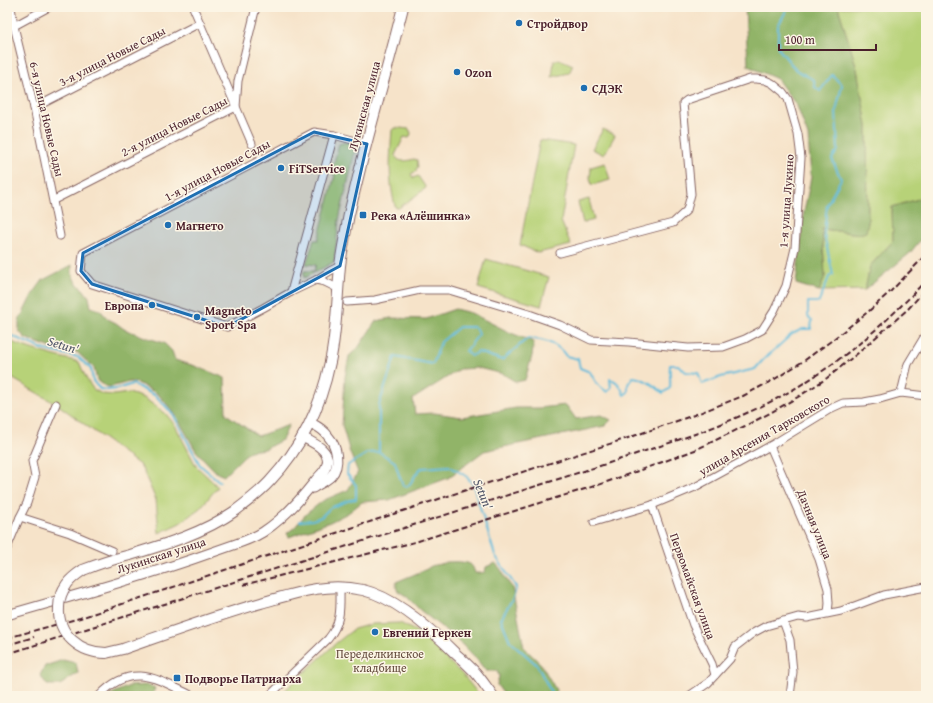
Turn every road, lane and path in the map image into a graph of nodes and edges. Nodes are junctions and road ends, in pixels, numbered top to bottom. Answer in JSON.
{"nodes":[{"id":1,"x":11,"y":7,"type":"edge"},
{"id":2,"x":48,"y":7,"type":"edge"},
{"id":3,"x":193,"y":7,"type":"edge"},
{"id":4,"x":256,"y":7,"type":"edge"},
{"id":5,"x":403,"y":7,"type":"edge"},
{"id":6,"x":200,"y":24,"type":"junction"},
{"id":7,"x":14,"y":26,"type":"junction"},
{"id":8,"x":34,"y":108,"type":"junction"},
{"id":9,"x":236,"y":108,"type":"junction"},
{"id":10,"x":334,"y":135,"type":"junction"},
{"id":11,"x":252,"y":144,"type":"dead end"},
{"id":12,"x":367,"y":144,"type":"junction"},
{"id":13,"x":54,"y":200,"type":"junction"},
{"id":14,"x":60,"y":236,"type":"dead end"},
{"id":15,"x":560,"y":253,"type":"dead end"},
{"id":16,"x":340,"y":266,"type":"junction"},
{"id":17,"x":316,"y":280,"type":"junction"},
{"id":18,"x":339,"y":289,"type":"junction"},
{"id":19,"x":291,"y":292,"type":"junction"},
{"id":20,"x":347,"y":302,"type":"dead end"},
{"id":21,"x":926,"y":336,"type":"edge"},
{"id":22,"x":901,"y":393,"type":"junction"},
{"id":23,"x":926,"y":396,"type":"edge"},
{"id":24,"x":56,"y":404,"type":"dead end"},
{"id":25,"x":311,"y":423,"type":"junction"},
{"id":26,"x":302,"y":437,"type":"junction"},
{"id":27,"x":770,"y":446,"type":"junction"},
{"id":28,"x":308,"y":490,"type":"junction"},
{"id":29,"x":652,"y":505,"type":"junction"},
{"id":30,"x":20,"y":517,"type":"junction"},
{"id":31,"x":594,"y":522,"type":"dead end"},
{"id":32,"x":7,"y":548,"type":"edge"},
{"id":33,"x":112,"y":551,"type":"dead end"},
{"id":34,"x":340,"y":587,"type":"junction"},
{"id":35,"x":926,"y":587,"type":"edge"},
{"id":36,"x":828,"y":613,"type":"junction"},
{"id":37,"x":7,"y":615,"type":"edge"},
{"id":38,"x":783,"y":621,"type":"junction"},
{"id":39,"x":715,"y":675,"type":"junction"},
{"id":40,"x":99,"y":696,"type":"edge"},
{"id":41,"x":193,"y":696,"type":"edge"},
{"id":42,"x":269,"y":696,"type":"edge"},
{"id":43,"x":493,"y":696,"type":"edge"},
{"id":44,"x":689,"y":696,"type":"edge"},
{"id":45,"x":790,"y":696,"type":"edge"}],
"edges":[{"from":1,"to":7,"type":"street","name":"6-я улица Новые Сады"},
{"from":2,"to":7,"type":"street"},
{"from":3,"to":6,"type":"street"},
{"from":4,"to":9,"type":"street","name":"2-я улица Новые Сады"},
{"from":5,"to":12,"type":"main road","name":"Лукинская улица"},
{"from":6,"to":8,"type":"street","name":"3-я улица Новые Сады"},
{"from":6,"to":9,"type":"street"},
{"from":7,"to":8,"type":"street","name":"6-я улица Новые Сады"},
{"from":8,"to":13,"type":"street","name":"6-я улица Новые Сады"},
{"from":9,"to":11,"type":"street"},
{"from":9,"to":13,"type":"street","name":"2-я улица Новые Сады"},
{"from":10,"to":12,"type":"street","name":"1-я улица Новые Сады"},
{"from":10,"to":19,"type":"street"},
{"from":10,"to":19,"type":"street","name":"1-я улица Новые Сады"},
{"from":12,"to":16,"type":"main road","name":"Лукинская улица"},
{"from":13,"to":14,"type":"street","name":"6-я улица Новые Сады"},
{"from":15,"to":20,"type":"street","name":"1-я улица Лукино"},
{"from":16,"to":17,"type":"street"},
{"from":16,"to":18,"type":"main road","name":"Лукинская улица"},
{"from":17,"to":18,"type":"street"},
{"from":17,"to":19,"type":"street"},
{"from":18,"to":25,"type":"main road","name":"Лукинская улица"},
{"from":21,"to":22,"type":"street"},
{"from":22,"to":23,"type":"street","name":"улица Арсения Тарковского"},
{"from":22,"to":27,"type":"street","name":"улица Арсения Тарковского"},
{"from":24,"to":30,"type":"street"},
{"from":25,"to":26,"type":"main road","name":"Лукинская улица"},
{"from":25,"to":28,"type":"street","name":"Лукинская улица"},
{"from":26,"to":28,"type":"street","name":"Лукинская улица"},
{"from":26,"to":34,"type":"main road","name":"Лукинская улица","bridge":true},
{"from":27,"to":29,"type":"street","name":"улица Арсения Тарковского"},
{"from":27,"to":36,"type":"street","name":"Дачная улица"},
{"from":28,"to":37,"type":"street","name":"Лукинская улица"},
{"from":29,"to":31,"type":"street","name":"улица Арсения Тарковского"},
{"from":29,"to":39,"type":"street","name":"Первомайская улица"},
{"from":30,"to":32,"type":"street"},
{"from":30,"to":33,"type":"street"},
{"from":34,"to":42,"type":"street"},
{"from":34,"to":43,"type":"main road"},
{"from":35,"to":36,"type":"street"},
{"from":36,"to":38,"type":"street"},
{"from":38,"to":39,"type":"street"},
{"from":38,"to":45,"type":"street"},
{"from":39,"to":44,"type":"street"},
{"from":40,"to":41,"type":"street"}]}
